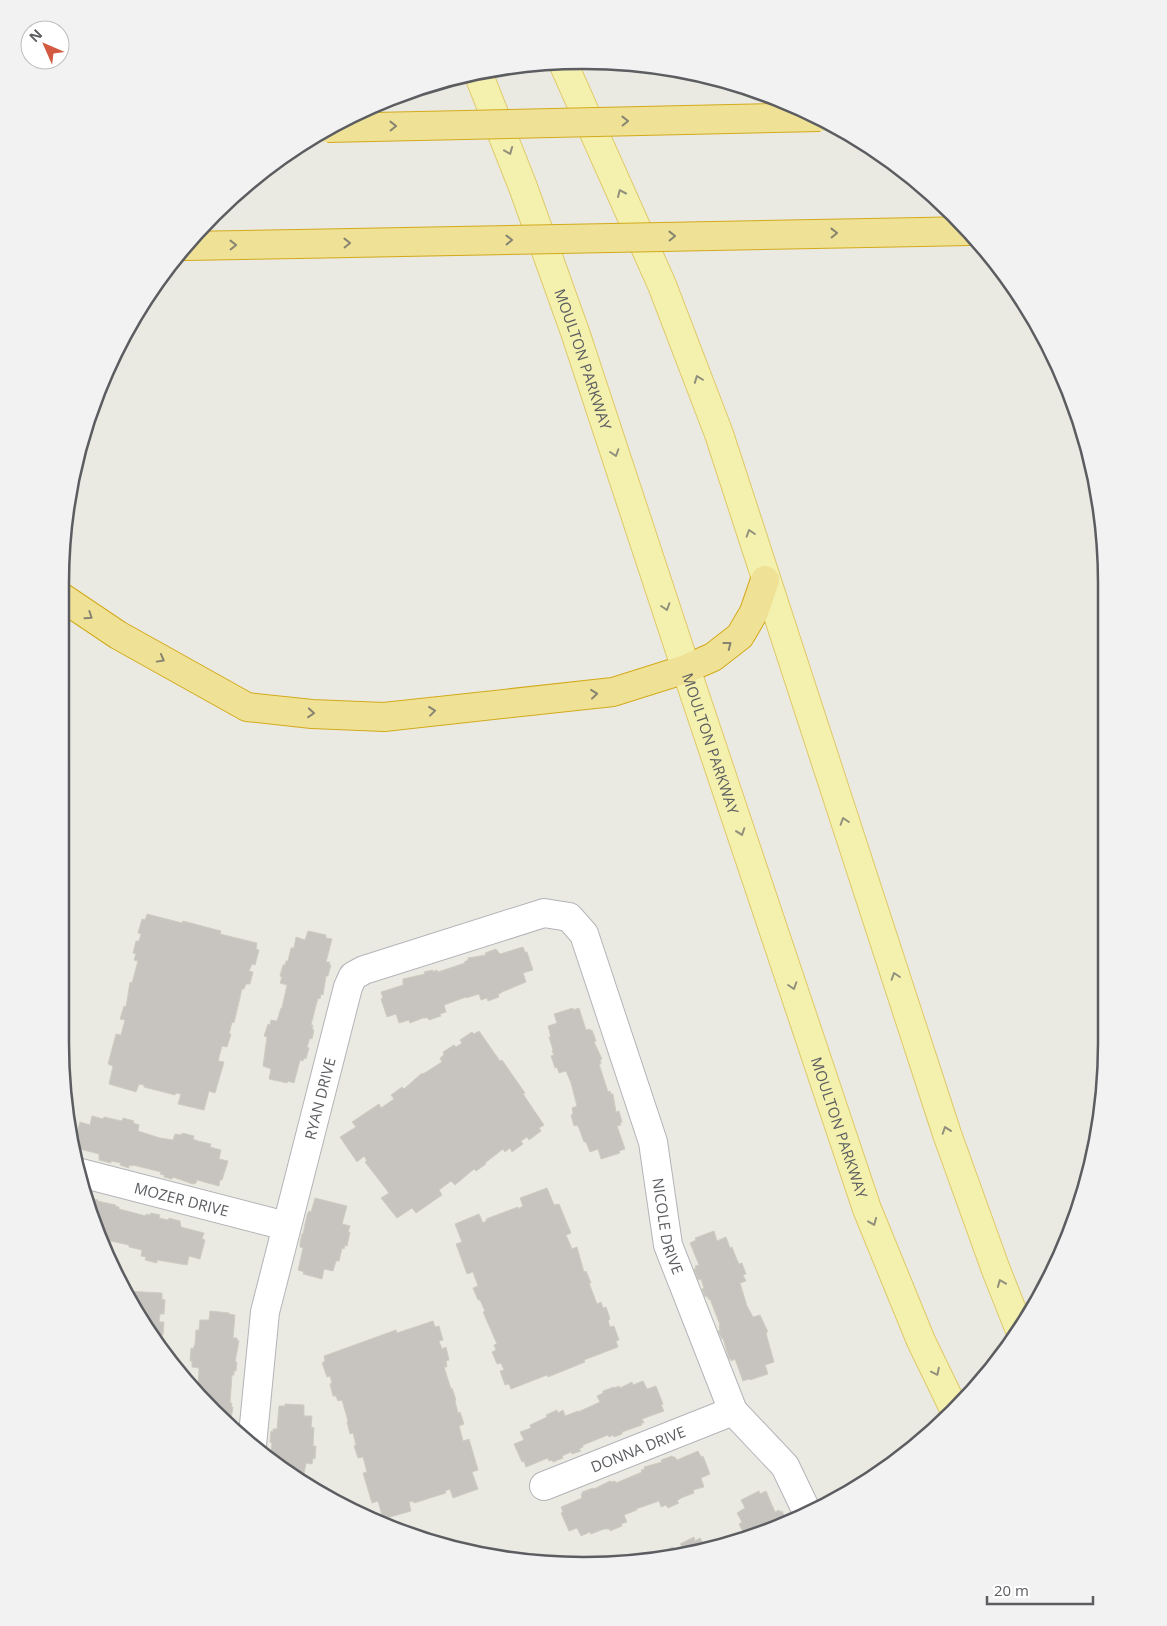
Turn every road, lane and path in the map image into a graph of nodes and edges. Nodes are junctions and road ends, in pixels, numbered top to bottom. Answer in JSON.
{"nodes":[{"id":1,"x":566,"y":70,"type":"edge"},
{"id":2,"x":481,"y":80,"type":"edge"},
{"id":3,"x":801,"y":117,"type":"edge"},
{"id":4,"x":346,"y":128,"type":"edge"},
{"id":5,"x":958,"y":231,"type":"edge"},
{"id":6,"x":195,"y":246,"type":"edge"},
{"id":7,"x":765,"y":580,"type":"junction"},
{"id":8,"x":69,"y":602,"type":"edge"},
{"id":9,"x":686,"y":669,"type":"junction"},
{"id":10,"x":569,"y":917,"type":"joint"},
{"id":11,"x":86,"y":1174,"type":"edge"},
{"id":12,"x":286,"y":1226,"type":"junction"},
{"id":13,"x":1016,"y":1320,"type":"edge"},
{"id":14,"x":951,"y":1402,"type":"edge"},
{"id":15,"x":733,"y":1411,"type":"junction"},
{"id":16,"x":253,"y":1437,"type":"edge"},
{"id":17,"x":544,"y":1486,"type":"dead end"},
{"id":18,"x":805,"y":1507,"type":"edge"}],
"edges":[{"from":7,"to":1,"type":"main road","one_way":true},
{"from":2,"to":9,"type":"main road","name":"MOULTON PARKWAY","one_way":true},
{"from":4,"to":3,"type":"highway","one_way":true,"bridge":true},
{"from":6,"to":5,"type":"highway","one_way":true,"bridge":true},
{"from":9,"to":7,"type":"highway","one_way":true},
{"from":13,"to":7,"type":"main road","one_way":true},
{"from":8,"to":9,"type":"highway","one_way":true},
{"from":9,"to":14,"type":"main road","name":"MOULTON PARKWAY","one_way":true},
{"from":10,"to":12,"type":"street","name":"RYAN DRIVE"},
{"from":10,"to":15,"type":"street","name":"NICOLE DRIVE"},
{"from":11,"to":12,"type":"street","name":"MOZER DRIVE"},
{"from":12,"to":16,"type":"street","name":"RYAN DRIVE"},
{"from":15,"to":17,"type":"street","name":"DONNA DRIVE"},
{"from":15,"to":18,"type":"street","name":"NICOLE DRIVE"}]}
